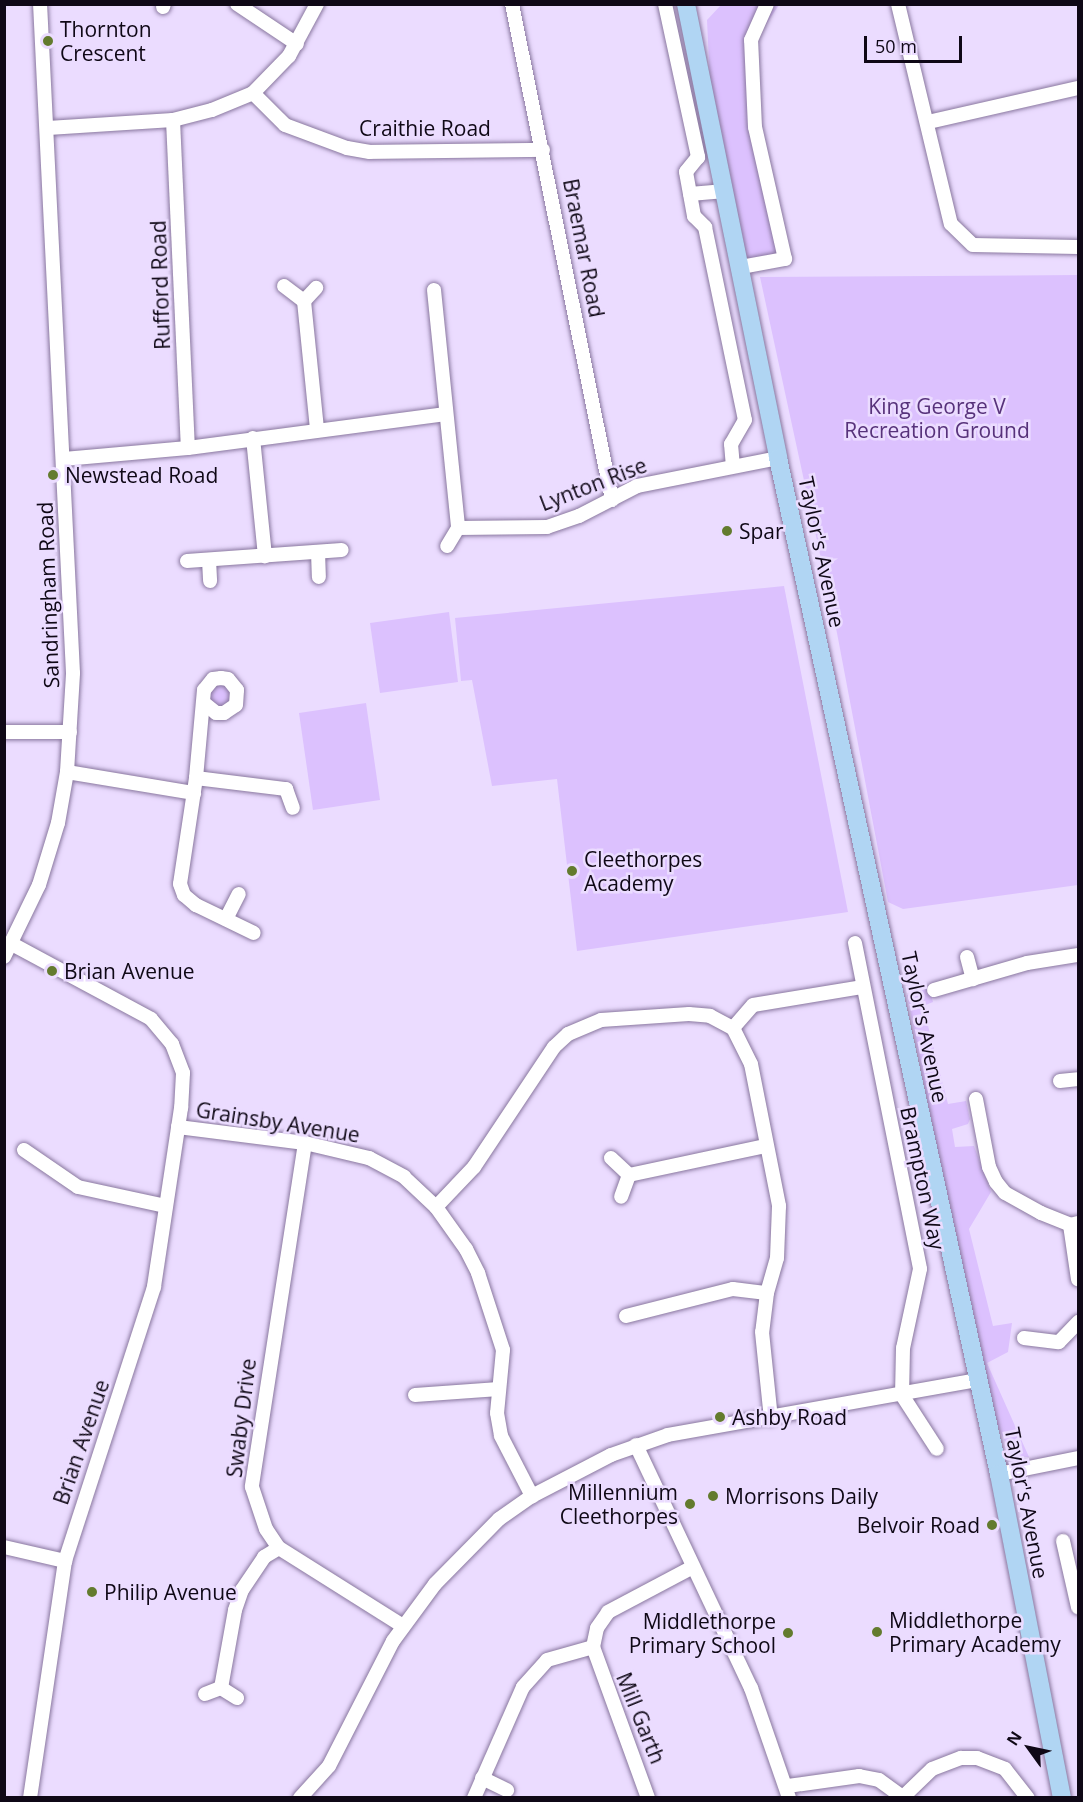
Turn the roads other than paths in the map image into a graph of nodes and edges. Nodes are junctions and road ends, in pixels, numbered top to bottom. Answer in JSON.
{"nodes":[{"id":1,"x":40,"y":4,"type":"edge"},
{"id":2,"x":237,"y":4,"type":"edge"},
{"id":3,"x":317,"y":4,"type":"edge"},
{"id":4,"x":512,"y":4,"type":"edge"},
{"id":5,"x":665,"y":4,"type":"edge"},
{"id":6,"x":767,"y":4,"type":"edge"},
{"id":7,"x":898,"y":4,"type":"edge"},
{"id":8,"x":690,"y":5,"type":"edge"},
{"id":9,"x":297,"y":44,"type":"junction"},
{"id":10,"x":1078,"y":88,"type":"edge"},
{"id":11,"x":253,"y":93,"type":"junction"},
{"id":12,"x":173,"y":120,"type":"junction"},
{"id":13,"x":928,"y":122,"type":"junction"},
{"id":14,"x":48,"y":128,"type":"junction"},
{"id":15,"x":543,"y":150,"type":"junction"},
{"id":16,"x":725,"y":191,"type":"junction"},
{"id":17,"x":690,"y":194,"type":"junction"},
{"id":18,"x":1078,"y":247,"type":"edge"},
{"id":19,"x":741,"y":267,"type":"junction"},
{"id":20,"x":284,"y":286,"type":"dead end"},
{"id":21,"x":316,"y":288,"type":"dead end"},
{"id":22,"x":434,"y":290,"type":"dead end"},
{"id":23,"x":304,"y":301,"type":"junction"},
{"id":24,"x":446,"y":414,"type":"junction"},
{"id":25,"x":318,"y":428,"type":"junction"},
{"id":26,"x":253,"y":438,"type":"junction"},
{"id":27,"x":188,"y":448,"type":"junction"},
{"id":28,"x":778,"y":458,"type":"junction"},
{"id":29,"x":64,"y":459,"type":"junction"},
{"id":30,"x":733,"y":465,"type":"junction"},
{"id":31,"x":612,"y":500,"type":"junction"},
{"id":32,"x":458,"y":528,"type":"junction"},
{"id":33,"x":447,"y":546,"type":"dead end"},
{"id":34,"x":342,"y":550,"type":"dead end"},
{"id":35,"x":318,"y":552,"type":"junction"},
{"id":36,"x":265,"y":556,"type":"junction"},
{"id":37,"x":209,"y":560,"type":"junction"},
{"id":38,"x":187,"y":561,"type":"dead end"},
{"id":39,"x":319,"y":576,"type":"dead end"},
{"id":40,"x":210,"y":581,"type":"dead end"},
{"id":41,"x":205,"y":704,"type":"dead end"},
{"id":42,"x":4,"y":732,"type":"edge"},
{"id":43,"x":70,"y":732,"type":"junction"},
{"id":44,"x":67,"y":772,"type":"junction"},
{"id":45,"x":196,"y":778,"type":"junction"},
{"id":46,"x":194,"y":793,"type":"junction"},
{"id":47,"x":293,"y":808,"type":"dead end"},
{"id":48,"x":239,"y":894,"type":"dead end"},
{"id":49,"x":226,"y":919,"type":"junction"},
{"id":50,"x":254,"y":933,"type":"dead end"},
{"id":51,"x":855,"y":943,"type":"dead end"},
{"id":52,"x":12,"y":944,"type":"junction"},
{"id":53,"x":1078,"y":956,"type":"edge"},
{"id":54,"x":4,"y":957,"type":"edge"},
{"id":55,"x":967,"y":957,"type":"dead end"},
{"id":56,"x":973,"y":979,"type":"junction"},
{"id":57,"x":862,"y":987,"type":"junction"},
{"id":58,"x":934,"y":990,"type":"dead end"},
{"id":59,"x":734,"y":1028,"type":"junction"},
{"id":60,"x":1078,"y":1079,"type":"edge"},
{"id":61,"x":1060,"y":1081,"type":"dead end"},
{"id":62,"x":976,"y":1099,"type":"dead end"},
{"id":63,"x":178,"y":1127,"type":"junction"},
{"id":64,"x":305,"y":1143,"type":"junction"},
{"id":65,"x":766,"y":1146,"type":"junction"},
{"id":66,"x":24,"y":1150,"type":"dead end"},
{"id":67,"x":611,"y":1158,"type":"dead end"},
{"id":68,"x":629,"y":1175,"type":"junction"},
{"id":69,"x":621,"y":1197,"type":"dead end"},
{"id":70,"x":165,"y":1206,"type":"junction"},
{"id":71,"x":436,"y":1207,"type":"junction"},
{"id":72,"x":1074,"y":1224,"type":"edge"},
{"id":73,"x":1078,"y":1279,"type":"edge"},
{"id":74,"x":767,"y":1293,"type":"junction"},
{"id":75,"x":626,"y":1316,"type":"dead end"},
{"id":76,"x":1078,"y":1322,"type":"edge"},
{"id":77,"x":1024,"y":1338,"type":"dead end"},
{"id":78,"x":978,"y":1380,"type":"junction"},
{"id":79,"x":499,"y":1389,"type":"junction"},
{"id":80,"x":415,"y":1395,"type":"dead end"},
{"id":81,"x":902,"y":1395,"type":"junction"},
{"id":82,"x":771,"y":1419,"type":"junction"},
{"id":83,"x":636,"y":1445,"type":"junction"},
{"id":84,"x":937,"y":1449,"type":"dead end"},
{"id":85,"x":1078,"y":1458,"type":"edge"},
{"id":86,"x":999,"y":1474,"type":"junction"},
{"id":87,"x":532,"y":1496,"type":"junction"},
{"id":88,"x":1063,"y":1541,"type":"dead end"},
{"id":89,"x":4,"y":1547,"type":"edge"},
{"id":90,"x":279,"y":1548,"type":"junction"},
{"id":91,"x":65,"y":1561,"type":"junction"},
{"id":92,"x":693,"y":1567,"type":"junction"},
{"id":93,"x":1078,"y":1607,"type":"edge"},
{"id":94,"x":404,"y":1626,"type":"junction"},
{"id":95,"x":593,"y":1647,"type":"junction"},
{"id":96,"x":221,"y":1688,"type":"junction"},
{"id":97,"x":205,"y":1694,"type":"dead end"},
{"id":98,"x":237,"y":1698,"type":"dead end"},
{"id":99,"x":482,"y":1778,"type":"junction"},
{"id":100,"x":507,"y":1790,"type":"dead end"},
{"id":101,"x":788,"y":1792,"type":"edge"},
{"id":102,"x":30,"y":1797,"type":"edge"},
{"id":103,"x":300,"y":1797,"type":"edge"},
{"id":104,"x":474,"y":1797,"type":"edge"},
{"id":105,"x":648,"y":1797,"type":"edge"},
{"id":106,"x":903,"y":1797,"type":"edge"},
{"id":107,"x":1028,"y":1797,"type":"edge"},
{"id":108,"x":1062,"y":1797,"type":"edge"}],
"edges":[{"from":1,"to":14,"type":"street","name":"Sandringham Road"},
{"from":2,"to":9,"type":"street"},
{"from":3,"to":9,"type":"street"},
{"from":4,"to":15,"type":"street","name":"Braemar Road"},
{"from":5,"to":17,"type":"street"},
{"from":6,"to":19,"type":"street"},
{"from":7,"to":13,"type":"street"},
{"from":8,"to":16,"type":"main road","name":"Taylor's Avenue"},
{"from":9,"to":11,"type":"street"},
{"from":10,"to":13,"type":"street"},
{"from":11,"to":12,"type":"street"},
{"from":11,"to":15,"type":"street","name":"Craithie Road"},
{"from":12,"to":14,"type":"street"},
{"from":12,"to":27,"type":"street","name":"Rufford Road"},
{"from":13,"to":18,"type":"street"},
{"from":14,"to":29,"type":"street","name":"Sandringham Road"},
{"from":15,"to":31,"type":"street","name":"Braemar Road"},
{"from":16,"to":17,"type":"street"},
{"from":16,"to":19,"type":"main road","name":"Taylor's Avenue"},
{"from":17,"to":30,"type":"street"},
{"from":19,"to":28,"type":"main road","name":"Taylor's Avenue"},
{"from":20,"to":23,"type":"street"},
{"from":21,"to":23,"type":"street"},
{"from":22,"to":24,"type":"street"},
{"from":23,"to":25,"type":"street"},
{"from":24,"to":25,"type":"street"},
{"from":24,"to":32,"type":"street"},
{"from":25,"to":26,"type":"street"},
{"from":26,"to":27,"type":"street"},
{"from":26,"to":36,"type":"street"},
{"from":27,"to":29,"type":"street"},
{"from":28,"to":30,"type":"street","name":"Lynton Rise"},
{"from":28,"to":78,"type":"main road","name":"Taylor's Avenue"},
{"from":29,"to":43,"type":"street","name":"Sandringham Road"},
{"from":30,"to":31,"type":"street","name":"Lynton Rise"},
{"from":31,"to":32,"type":"street","name":"Lynton Rise"},
{"from":32,"to":33,"type":"street"},
{"from":34,"to":35,"type":"street"},
{"from":35,"to":36,"type":"street"},
{"from":35,"to":39,"type":"street"},
{"from":36,"to":37,"type":"street"},
{"from":37,"to":38,"type":"street"},
{"from":37,"to":40,"type":"street"},
{"from":41,"to":45,"type":"street"},
{"from":42,"to":43,"type":"street"},
{"from":43,"to":44,"type":"street","name":"Sandringham Road"},
{"from":44,"to":46,"type":"street"},
{"from":44,"to":52,"type":"street","name":"Sandringham Road"},
{"from":45,"to":46,"type":"street"},
{"from":45,"to":47,"type":"street"},
{"from":46,"to":49,"type":"street"},
{"from":48,"to":49,"type":"street"},
{"from":49,"to":50,"type":"street"},
{"from":51,"to":57,"type":"street","name":"Brampton Way"},
{"from":52,"to":54,"type":"street","name":"Sandringham Road"},
{"from":52,"to":63,"type":"street","name":"Brian Avenue"},
{"from":53,"to":56,"type":"street"},
{"from":55,"to":56,"type":"street"},
{"from":56,"to":58,"type":"street"},
{"from":57,"to":59,"type":"street"},
{"from":57,"to":81,"type":"street","name":"Brampton Way"},
{"from":59,"to":65,"type":"street"},
{"from":59,"to":71,"type":"street"},
{"from":60,"to":61,"type":"street"},
{"from":62,"to":72,"type":"street"},
{"from":63,"to":64,"type":"street","name":"Grainsby Avenue"},
{"from":63,"to":70,"type":"street","name":"Brian Avenue"},
{"from":64,"to":71,"type":"street","name":"Grainsby Avenue"},
{"from":64,"to":90,"type":"street","name":"Swaby Drive"},
{"from":65,"to":68,"type":"street"},
{"from":65,"to":74,"type":"street"},
{"from":66,"to":70,"type":"street"},
{"from":67,"to":68,"type":"street"},
{"from":68,"to":69,"type":"street"},
{"from":70,"to":91,"type":"street","name":"Brian Avenue"},
{"from":71,"to":79,"type":"street","name":"Grainsby Avenue"},
{"from":72,"to":73,"type":"street"},
{"from":74,"to":75,"type":"street"},
{"from":74,"to":82,"type":"street"},
{"from":76,"to":77,"type":"street"},
{"from":78,"to":81,"type":"street"},
{"from":78,"to":86,"type":"main road","name":"Taylor's Avenue"},
{"from":79,"to":80,"type":"street"},
{"from":79,"to":87,"type":"street","name":"Grainsby Avenue"},
{"from":81,"to":82,"type":"street"},
{"from":81,"to":84,"type":"street"},
{"from":82,"to":83,"type":"street"},
{"from":83,"to":87,"type":"street"},
{"from":83,"to":92,"type":"street"},
{"from":85,"to":86,"type":"street"},
{"from":86,"to":108,"type":"main road","name":"Taylor's Avenue"},
{"from":87,"to":94,"type":"street"},
{"from":88,"to":93,"type":"street"},
{"from":89,"to":91,"type":"street"},
{"from":90,"to":94,"type":"street","name":"Swaby Drive"},
{"from":90,"to":96,"type":"street"},
{"from":91,"to":102,"type":"street","name":"Brian Avenue"},
{"from":92,"to":95,"type":"street"},
{"from":92,"to":101,"type":"street"},
{"from":94,"to":103,"type":"street"},
{"from":95,"to":99,"type":"street"},
{"from":95,"to":105,"type":"street","name":"Mill Garth"},
{"from":96,"to":97,"type":"street"},
{"from":96,"to":98,"type":"street"},
{"from":99,"to":100,"type":"street"},
{"from":99,"to":104,"type":"street"},
{"from":101,"to":106,"type":"street"},
{"from":106,"to":107,"type":"street"}]}
